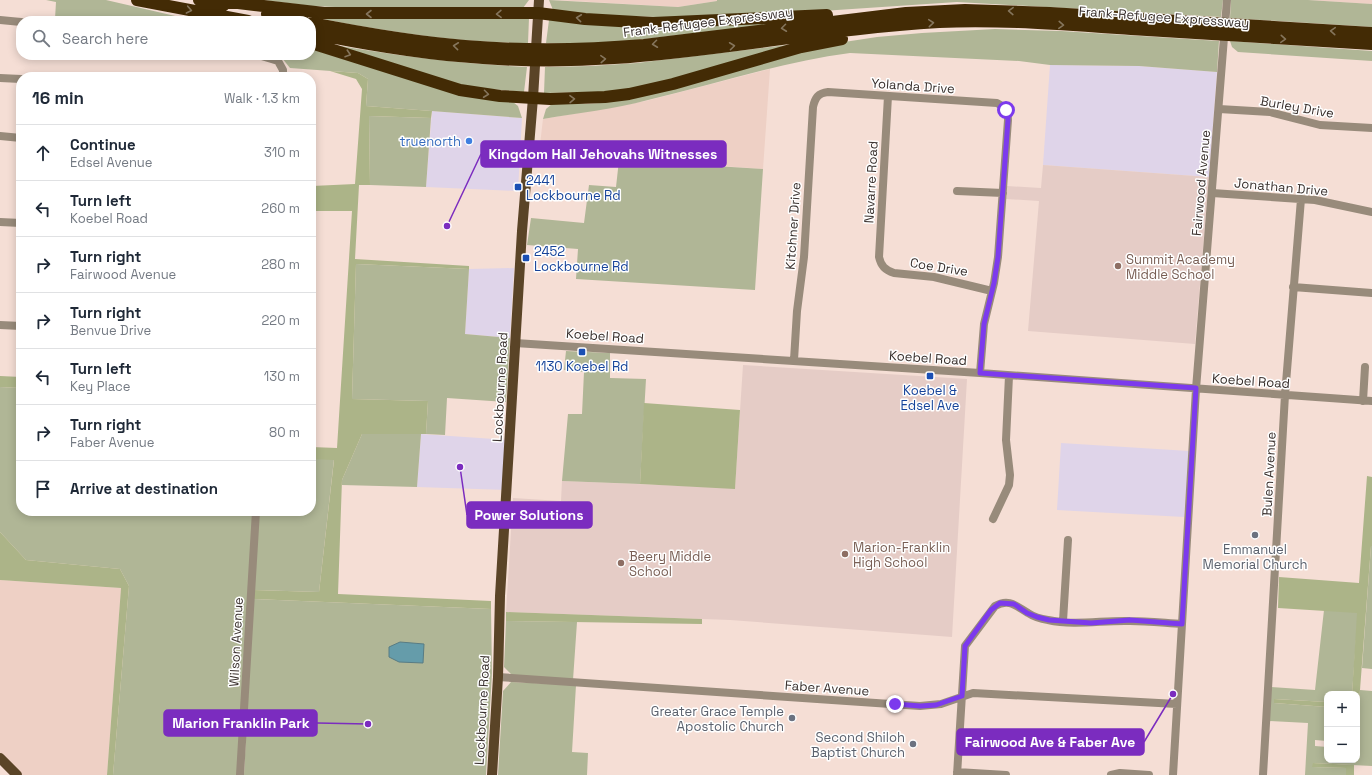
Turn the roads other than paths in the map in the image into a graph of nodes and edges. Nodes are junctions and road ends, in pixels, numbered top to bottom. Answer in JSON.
{"nodes":[{"id":1,"x":137,"y":0,"type":"edge"},
{"id":2,"x":199,"y":0,"type":"edge"},
{"id":3,"x":539,"y":0,"type":"edge"},
{"id":4,"x":1227,"y":0,"type":"edge"},
{"id":5,"x":216,"y":3,"type":"junction"},
{"id":6,"x":538,"y":13,"type":"junction"},
{"id":7,"x":222,"y":16,"type":"edge"},
{"id":8,"x":279,"y":16,"type":"edge"},
{"id":9,"x":906,"y":19,"type":"junction"},
{"id":10,"x":0,"y":20,"type":"edge"},
{"id":11,"x":16,"y":22,"type":"edge"},
{"id":12,"x":316,"y":24,"type":"edge"},
{"id":13,"x":1244,"y":31,"type":"junction"},
{"id":14,"x":1372,"y":33,"type":"edge"},
{"id":15,"x":316,"y":34,"type":"edge"},
{"id":16,"x":1372,"y":44,"type":"edge"},
{"id":17,"x":316,"y":45,"type":"edge"},
{"id":18,"x":509,"y":55,"type":"junction"},
{"id":19,"x":276,"y":60,"type":"edge"},
{"id":20,"x":283,"y":72,"type":"edge"},
{"id":21,"x":0,"y":78,"type":"edge"},
{"id":22,"x":16,"y":80,"type":"edge"},
{"id":23,"x":818,"y":96,"type":"joint"},
{"id":24,"x":888,"y":96,"type":"junction"},
{"id":25,"x":533,"y":98,"type":"junction"},
{"id":26,"x":1219,"y":109,"type":"junction"},
{"id":27,"x":1372,"y":128,"type":"edge"},
{"id":28,"x":0,"y":136,"type":"edge"},
{"id":29,"x":16,"y":138,"type":"edge"},
{"id":30,"x":957,"y":190,"type":"dead end"},
{"id":31,"x":1003,"y":193,"type":"junction"},
{"id":32,"x":1212,"y":193,"type":"junction"},
{"id":33,"x":1301,"y":199,"type":"junction"},
{"id":34,"x":1372,"y":212,"type":"edge"},
{"id":35,"x":0,"y":222,"type":"edge"},
{"id":36,"x":16,"y":223,"type":"edge"},
{"id":37,"x":883,"y":268,"type":"joint"},
{"id":38,"x":1294,"y":287,"type":"junction"},
{"id":39,"x":992,"y":291,"type":"junction"},
{"id":40,"x":1372,"y":293,"type":"edge"},
{"id":41,"x":0,"y":325,"type":"edge"},
{"id":42,"x":16,"y":326,"type":"edge"},
{"id":43,"x":515,"y":343,"type":"junction"},
{"id":44,"x":794,"y":360,"type":"junction"},
{"id":45,"x":1364,"y":367,"type":"dead end"},
{"id":46,"x":980,"y":373,"type":"junction"},
{"id":47,"x":1009,"y":376,"type":"junction"},
{"id":48,"x":1196,"y":388,"type":"junction"},
{"id":49,"x":1285,"y":395,"type":"junction"},
{"id":50,"x":1363,"y":401,"type":"junction"},
{"id":51,"x":1372,"y":401,"type":"edge"},
{"id":52,"x":256,"y":516,"type":"edge"},
{"id":53,"x":993,"y":519,"type":"dead end"},
{"id":54,"x":1068,"y":540,"type":"dead end"},
{"id":55,"x":1063,"y":621,"type":"junction"},
{"id":56,"x":1182,"y":624,"type":"junction"},
{"id":57,"x":498,"y":678,"type":"junction"},
{"id":58,"x":962,"y":696,"type":"junction"},
{"id":59,"x":1176,"y":704,"type":"junction"},
{"id":60,"x":0,"y":758,"type":"edge"},
{"id":61,"x":957,"y":774,"type":"edge"},
{"id":62,"x":17,"y":775,"type":"edge"},
{"id":63,"x":240,"y":775,"type":"edge"},
{"id":64,"x":492,"y":775,"type":"edge"},
{"id":65,"x":1006,"y":775,"type":"edge"},
{"id":66,"x":1111,"y":775,"type":"edge"},
{"id":67,"x":1149,"y":775,"type":"edge"},
{"id":68,"x":1173,"y":775,"type":"edge"},
{"id":69,"x":1263,"y":775,"type":"edge"}],
"edges":[{"from":1,"to":7,"type":"highway","one_way":true},
{"from":2,"to":5,"type":"highway"},
{"from":3,"to":6,"type":"main road","name":"Lockbourne Road"},
{"from":4,"to":26,"type":"street","name":"Fairwood Avenue"},
{"from":6,"to":5,"type":"highway","one_way":true},
{"from":5,"to":8,"type":"highway"},
{"from":9,"to":6,"type":"highway","one_way":true},
{"from":6,"to":25,"type":"main road","name":"Lockbourne Road"},
{"from":9,"to":13,"type":"highway","name":"Frank-Refugee Expressway"},
{"from":9,"to":18,"type":"highway","name":"Frank-Refugee Expressway"},
{"from":25,"to":9,"type":"highway","one_way":true},
{"from":10,"to":11,"type":"street"},
{"from":18,"to":12,"type":"highway","name":"Frank-Refugee Expressway","one_way":true},
{"from":14,"to":13,"type":"highway","name":"Frank-Refugee Expressway","one_way":true},
{"from":13,"to":16,"type":"highway","name":"Frank-Refugee Expressway","one_way":true},
{"from":15,"to":18,"type":"highway","name":"Frank-Refugee Expressway"},
{"from":17,"to":25,"type":"highway","one_way":true},
{"from":19,"to":20,"type":"street"},
{"from":21,"to":22,"type":"street"},
{"from":23,"to":24,"type":"street","name":"Yolanda Drive"},
{"from":23,"to":44,"type":"street","name":"Kitchner Drive"},
{"from":24,"to":31,"type":"street","name":"Yolanda Drive"},
{"from":24,"to":37,"type":"street","name":"Navarre Road"},
{"from":25,"to":43,"type":"main road","name":"Lockbourne Road"},
{"from":26,"to":27,"type":"street","name":"Burley Drive"},
{"from":26,"to":32,"type":"street","name":"Fairwood Avenue"},
{"from":28,"to":29,"type":"street"},
{"from":30,"to":31,"type":"street"},
{"from":31,"to":39,"type":"street"},
{"from":32,"to":33,"type":"street","name":"Jonathan Drive"},
{"from":32,"to":48,"type":"street","name":"Fairwood Avenue"},
{"from":33,"to":34,"type":"street","name":"Jonathan Drive"},
{"from":33,"to":38,"type":"street","name":"Bulen Avenue"},
{"from":35,"to":36,"type":"street"},
{"from":37,"to":39,"type":"street","name":"Coe Drive"},
{"from":38,"to":40,"type":"street"},
{"from":38,"to":49,"type":"street","name":"Bulen Avenue"},
{"from":39,"to":46,"type":"street"},
{"from":41,"to":42,"type":"street"},
{"from":43,"to":44,"type":"street","name":"Koebel Road"},
{"from":43,"to":57,"type":"main road","name":"Lockbourne Road"},
{"from":44,"to":46,"type":"street","name":"Koebel Road"},
{"from":45,"to":50,"type":"street"},
{"from":46,"to":47,"type":"street","name":"Koebel Road"},
{"from":47,"to":48,"type":"street","name":"Koebel Road"},
{"from":47,"to":53,"type":"street"},
{"from":48,"to":49,"type":"street","name":"Koebel Road"},
{"from":48,"to":56,"type":"street","name":"Fairwood Avenue"},
{"from":49,"to":50,"type":"street","name":"Koebel Road"},
{"from":49,"to":69,"type":"street","name":"Bulen Avenue"},
{"from":50,"to":51,"type":"street","name":"Koebel Road"},
{"from":52,"to":63,"type":"street","name":"Wilson Avenue"},
{"from":54,"to":55,"type":"street"},
{"from":55,"to":56,"type":"street"},
{"from":55,"to":58,"type":"street"},
{"from":56,"to":59,"type":"street","name":"Fairwood Avenue"},
{"from":57,"to":58,"type":"street","name":"Faber Avenue"},
{"from":57,"to":64,"type":"main road","name":"Lockbourne Road"},
{"from":58,"to":59,"type":"street","name":"Faber Avenue"},
{"from":58,"to":61,"type":"street"},
{"from":59,"to":68,"type":"street","name":"Fairwood Avenue"},
{"from":60,"to":62,"type":"main road"},
{"from":61,"to":65,"type":"street"},
{"from":66,"to":67,"type":"street"}]}
